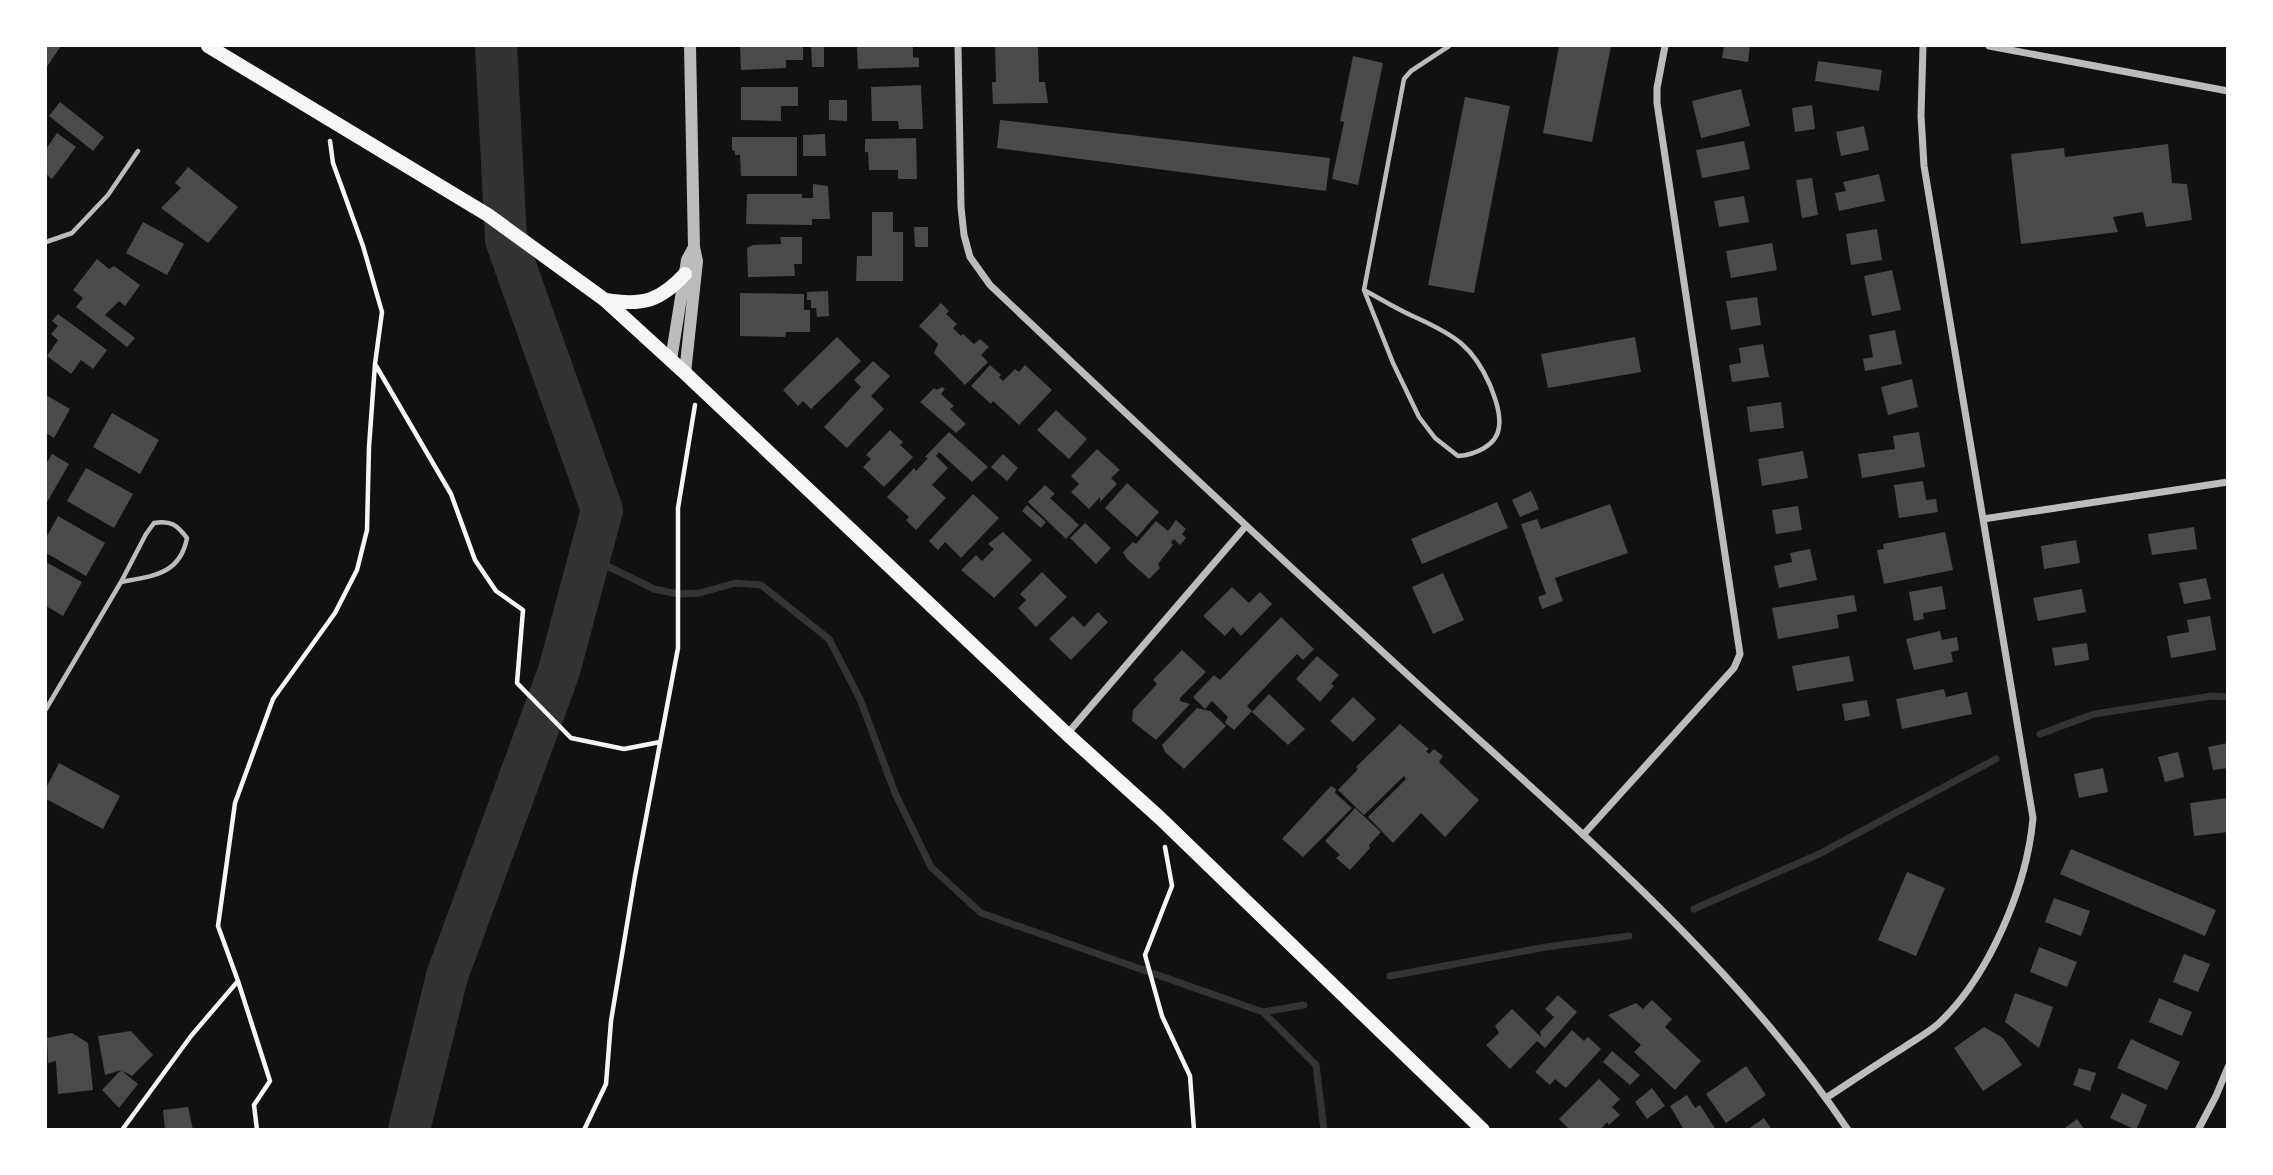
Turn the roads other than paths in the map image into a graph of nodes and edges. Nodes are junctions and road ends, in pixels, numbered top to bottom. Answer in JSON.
{"nodes":[{"id":1,"x":208,"y":46,"type":"edge"},
{"id":2,"x":690,"y":46,"type":"edge"},
{"id":3,"x":958,"y":46,"type":"edge"},
{"id":4,"x":1449,"y":46,"type":"edge"},
{"id":5,"x":1665,"y":46,"type":"edge"},
{"id":6,"x":1923,"y":46,"type":"edge"},
{"id":7,"x":1989,"y":46,"type":"edge"},
{"id":8,"x":2228,"y":91,"type":"edge"},
{"id":9,"x":138,"y":151,"type":"dead end"},
{"id":10,"x":46,"y":242,"type":"edge"},
{"id":11,"x":694,"y":247,"type":"junction"},
{"id":12,"x":685,"y":274,"type":"junction"},
{"id":13,"x":1363,"y":290,"type":"junction"},
{"id":14,"x":605,"y":300,"type":"junction"},
{"id":15,"x":671,"y":360,"type":"junction"},
{"id":16,"x":685,"y":373,"type":"junction"},
{"id":17,"x":2228,"y":482,"type":"edge"},
{"id":18,"x":1983,"y":519,"type":"junction"},
{"id":19,"x":1245,"y":527,"type":"junction"},
{"id":20,"x":121,"y":582,"type":"junction"},
{"id":21,"x":46,"y":709,"type":"edge"},
{"id":22,"x":1067,"y":734,"type":"junction"},
{"id":23,"x":1583,"y":835,"type":"junction"},
{"id":24,"x":2228,"y":1067,"type":"edge"},
{"id":25,"x":1826,"y":1098,"type":"junction"},
{"id":26,"x":1483,"y":1129,"type":"edge"},
{"id":27,"x":1848,"y":1129,"type":"edge"},
{"id":28,"x":2198,"y":1129,"type":"edge"}],
"edges":[{"from":1,"to":14,"type":"main road"},
{"from":2,"to":11,"type":"street"},
{"from":3,"to":19,"type":"street"},
{"from":4,"to":13,"type":"lane"},
{"from":5,"to":23,"type":"street"},
{"from":6,"to":18,"type":"street"},
{"from":7,"to":8,"type":"street"},
{"from":9,"to":10,"type":"lane"},
{"from":11,"to":12,"type":"street"},
{"from":11,"to":16,"type":"street"},
{"from":12,"to":14,"type":"main road"},
{"from":12,"to":15,"type":"street"},
{"from":13,"to":13,"type":"lane"},
{"from":14,"to":15,"type":"main road"},
{"from":15,"to":16,"type":"main road"},
{"from":16,"to":22,"type":"main road"},
{"from":17,"to":18,"type":"street"},
{"from":18,"to":25,"type":"street"},
{"from":19,"to":22,"type":"street"},
{"from":19,"to":23,"type":"street"},
{"from":20,"to":20,"type":"lane"},
{"from":20,"to":21,"type":"lane"},
{"from":22,"to":26,"type":"main road"},
{"from":23,"to":25,"type":"street"},
{"from":24,"to":28,"type":"street"},
{"from":25,"to":27,"type":"street"}]}
